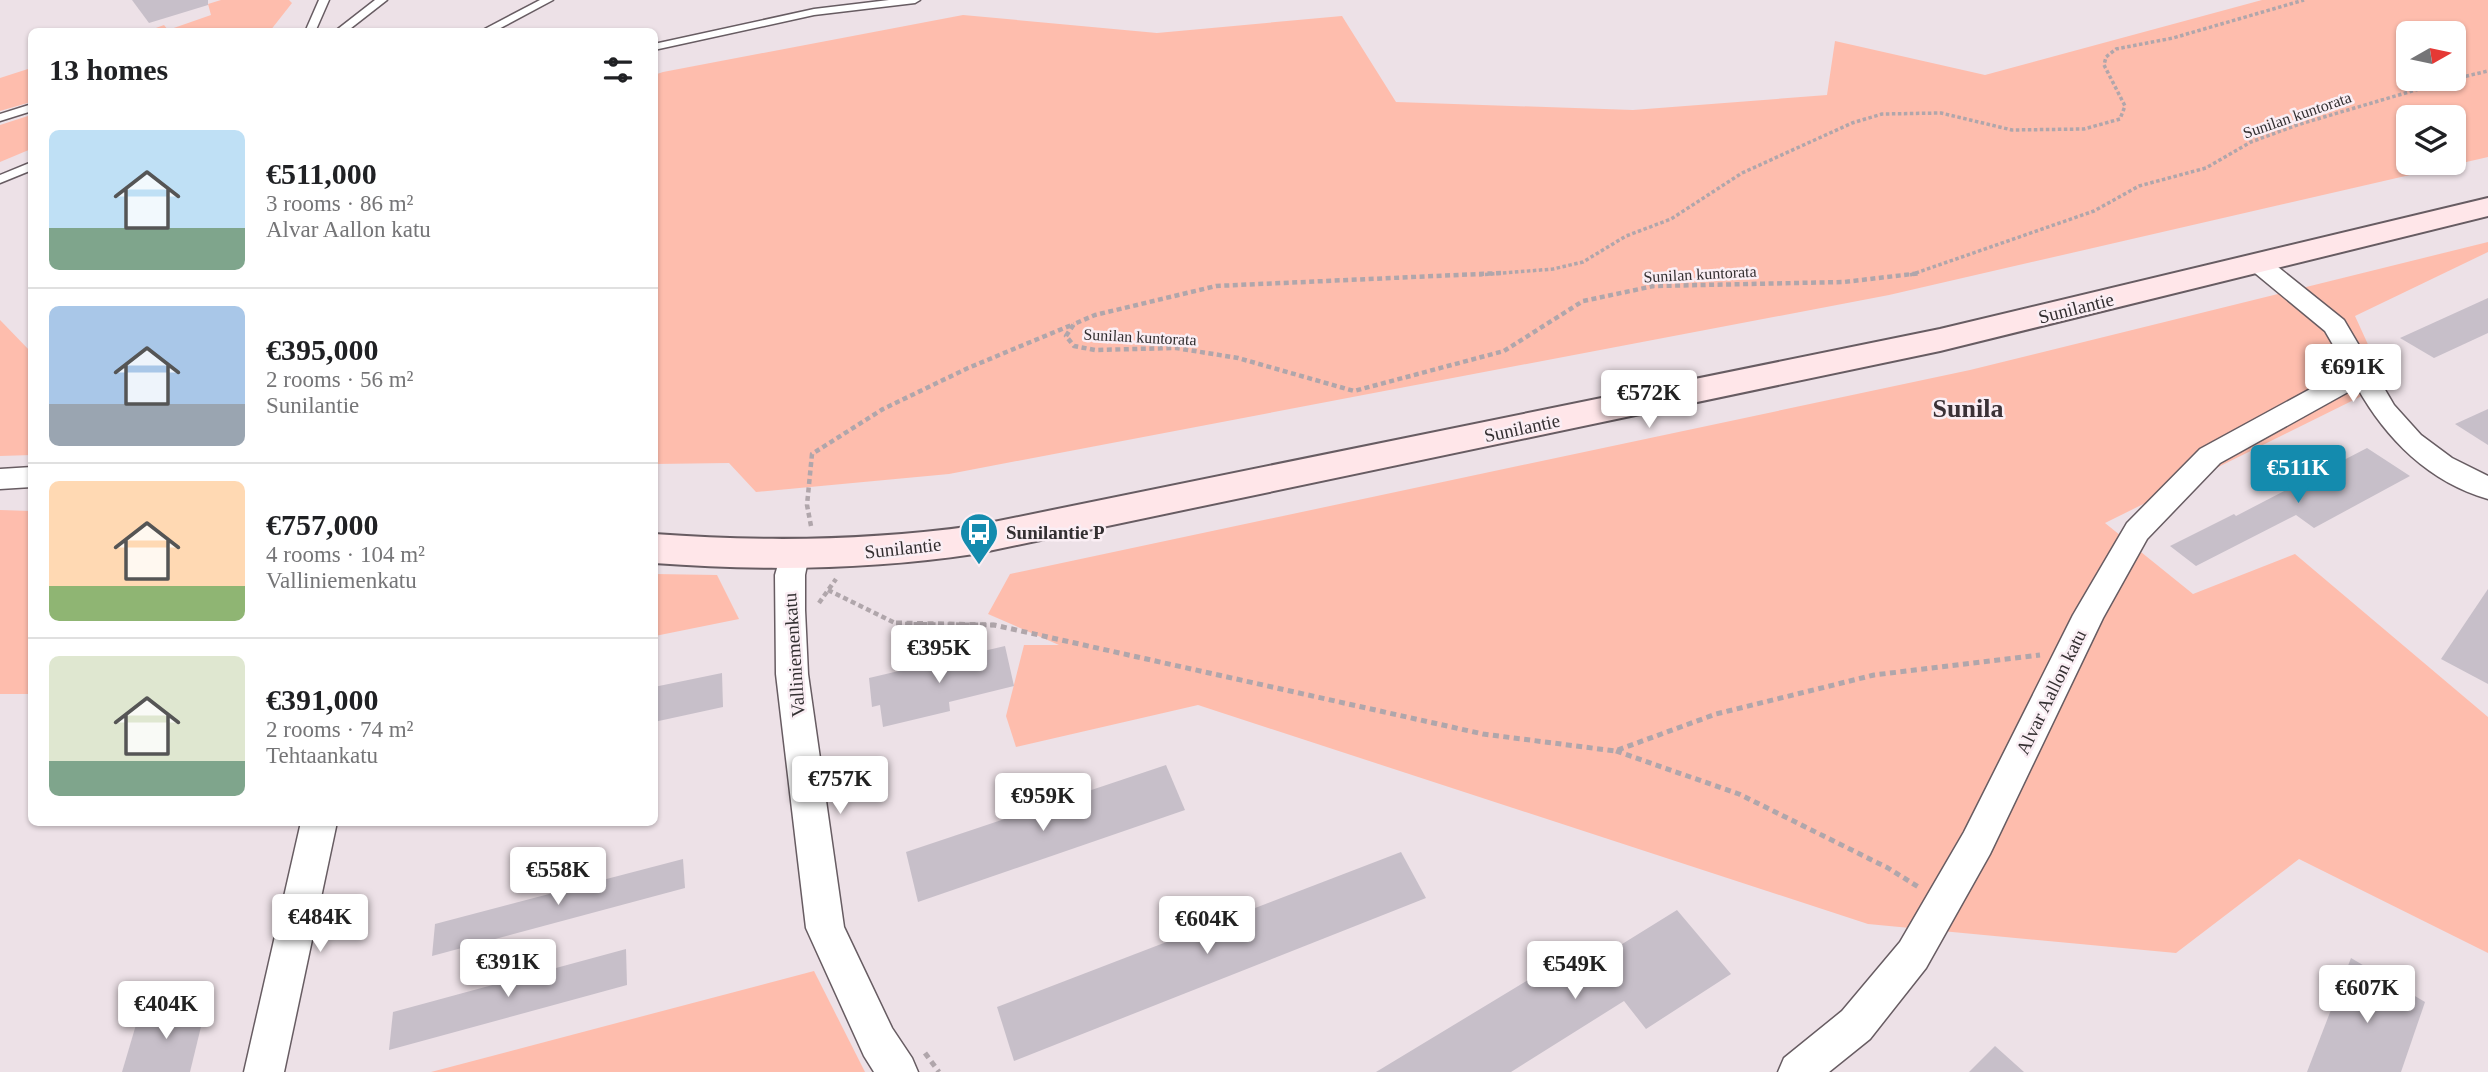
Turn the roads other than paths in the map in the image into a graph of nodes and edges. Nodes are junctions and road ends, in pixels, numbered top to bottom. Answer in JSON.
{"nodes":[{"id":1,"x":324,"y":0,"type":"edge"},
{"id":2,"x":382,"y":0,"type":"edge"},
{"id":3,"x":548,"y":0,"type":"edge"},
{"id":4,"x":915,"y":0,"type":"edge"},
{"id":5,"x":313,"y":28,"type":"edge"},
{"id":6,"x":344,"y":28,"type":"edge"},
{"id":7,"x":493,"y":28,"type":"edge"},
{"id":8,"x":658,"y":46,"type":"edge"},
{"id":9,"x":28,"y":108,"type":"edge"},
{"id":10,"x":0,"y":118,"type":"edge"},
{"id":11,"x":28,"y":168,"type":"edge"},
{"id":12,"x":0,"y":179,"type":"edge"},
{"id":13,"x":2488,"y":207,"type":"edge"},
{"id":14,"x":2259,"y":264,"type":"junction"},
{"id":15,"x":2362,"y":372,"type":"junction"},
{"id":16,"x":28,"y":477,"type":"edge"},
{"id":17,"x":0,"y":478,"type":"edge"},
{"id":18,"x":2488,"y":489,"type":"edge"},
{"id":19,"x":658,"y":548,"type":"edge"},
{"id":20,"x":818,"y":560,"type":"junction"},
{"id":21,"x":318,"y":826,"type":"edge"},
{"id":22,"x":911,"y":1061,"type":"edge"},
{"id":23,"x":264,"y":1072,"type":"edge"},
{"id":24,"x":1798,"y":1072,"type":"edge"}],
"edges":[{"from":1,"to":5,"type":"lane"},
{"from":2,"to":6,"type":"lane"},
{"from":3,"to":7,"type":"lane"},
{"from":4,"to":8,"type":"lane"},
{"from":9,"to":10,"type":"lane"},
{"from":11,"to":12,"type":"lane"},
{"from":13,"to":14,"type":"street","name":"Sunilantie"},
{"from":14,"to":15,"type":"street"},
{"from":14,"to":20,"type":"street","name":"Sunilantie"},
{"from":15,"to":18,"type":"street"},
{"from":15,"to":24,"type":"street","name":"Alvar Aallon katu"},
{"from":16,"to":17,"type":"street"},
{"from":19,"to":20,"type":"street","name":"Sunilantie"},
{"from":20,"to":22,"type":"street","name":"Valliniemenkatu"},
{"from":21,"to":23,"type":"street"}]}
